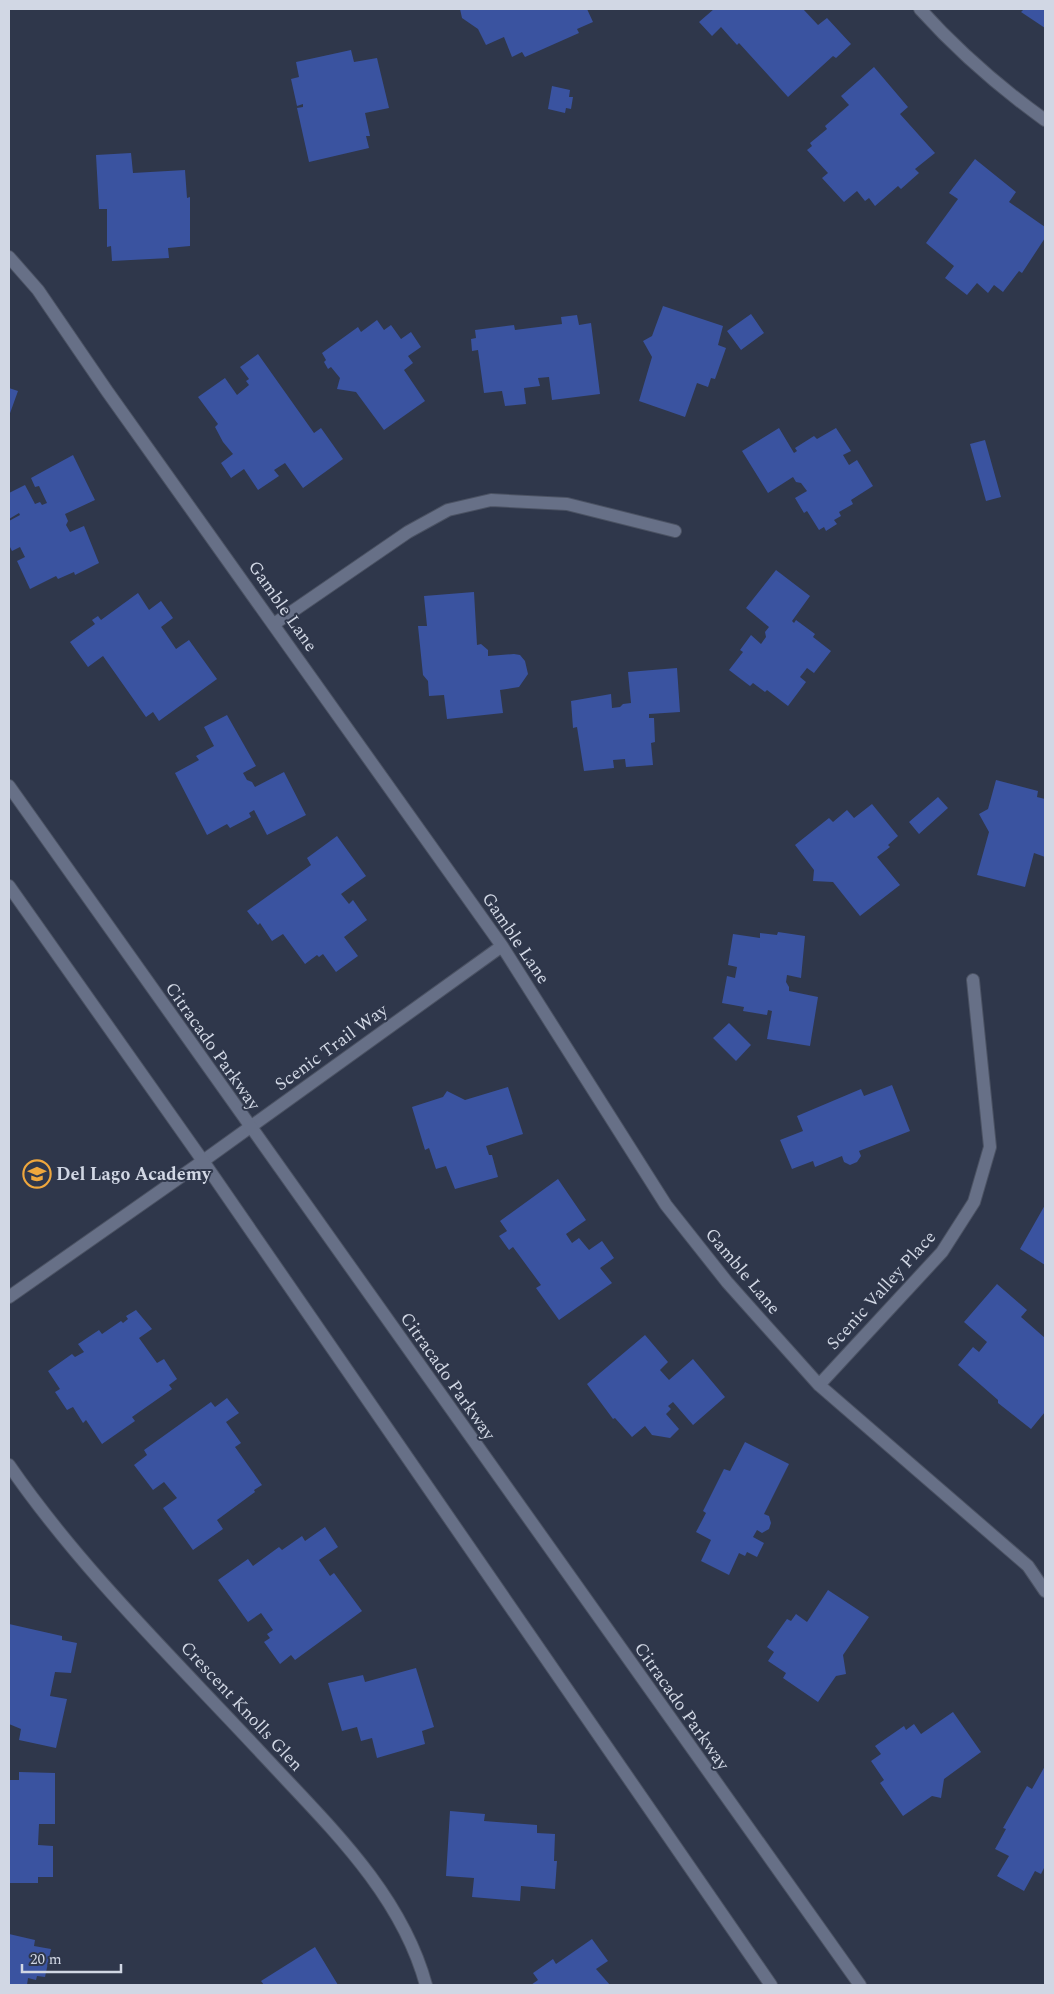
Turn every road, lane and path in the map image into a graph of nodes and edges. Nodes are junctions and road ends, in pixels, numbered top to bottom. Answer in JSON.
{"nodes":[{"id":1,"x":920,"y":9,"type":"edge"},
{"id":2,"x":1045,"y":120,"type":"edge"},
{"id":3,"x":9,"y":257,"type":"edge"},
{"id":4,"x":675,"y":531,"type":"dead end"},
{"id":5,"x":274,"y":624,"type":"junction"},
{"id":6,"x":9,"y":786,"type":"edge"},
{"id":7,"x":9,"y":886,"type":"edge"},
{"id":8,"x":502,"y":946,"type":"junction"},
{"id":9,"x":973,"y":980,"type":"dead end"},
{"id":10,"x":250,"y":1128,"type":"junction"},
{"id":11,"x":203,"y":1161,"type":"junction"},
{"id":12,"x":9,"y":1297,"type":"edge"},
{"id":13,"x":819,"y":1385,"type":"junction"},
{"id":14,"x":9,"y":1465,"type":"edge"},
{"id":15,"x":1045,"y":1591,"type":"edge"},
{"id":16,"x":426,"y":1985,"type":"edge"},
{"id":17,"x":771,"y":1985,"type":"edge"},
{"id":18,"x":860,"y":1985,"type":"edge"}],
"edges":[{"from":1,"to":2,"type":"street"},
{"from":3,"to":5,"type":"street","name":"Gamble Lane"},
{"from":4,"to":5,"type":"street"},
{"from":5,"to":8,"type":"street","name":"Gamble Lane"},
{"from":6,"to":10,"type":"street","name":"Citracado Parkway"},
{"from":7,"to":11,"type":"street"},
{"from":8,"to":10,"type":"street","name":"Scenic Trail Way"},
{"from":8,"to":13,"type":"street","name":"Gamble Lane"},
{"from":9,"to":13,"type":"street","name":"Scenic Valley Place"},
{"from":10,"to":11,"type":"street","name":"Scenic Trail Way"},
{"from":10,"to":18,"type":"street","name":"Citracado Parkway"},
{"from":11,"to":12,"type":"street","name":"Scenic Trail Way"},
{"from":11,"to":17,"type":"street"},
{"from":13,"to":15,"type":"street","name":"Gamble Lane"},
{"from":14,"to":16,"type":"street","name":"Crescent Knolls Glen"}]}
